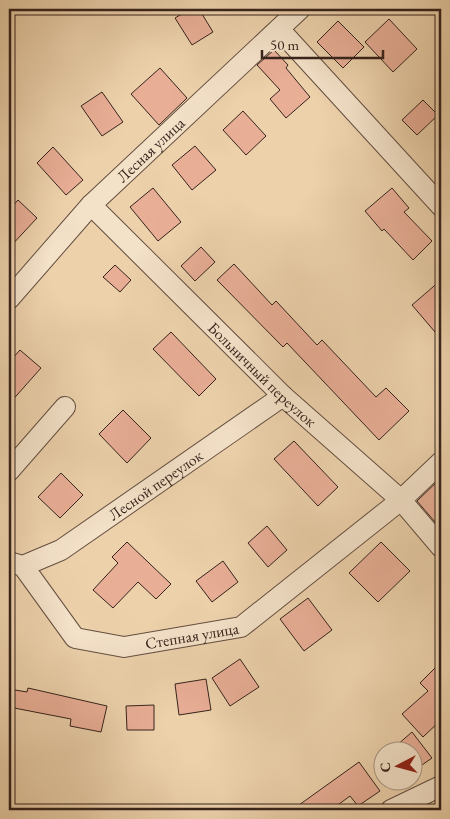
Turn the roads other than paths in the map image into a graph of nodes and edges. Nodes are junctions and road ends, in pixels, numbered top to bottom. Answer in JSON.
{"nodes":[{"id":1,"x":300,"y":9,"type":"edge"},
{"id":2,"x":279,"y":29,"type":"junction"},
{"id":3,"x":91,"y":205,"type":"junction"},
{"id":4,"x":441,"y":206,"type":"edge"},
{"id":5,"x":9,"y":299,"type":"edge"},
{"id":6,"x":283,"y":396,"type":"junction"},
{"id":7,"x":65,"y":407,"type":"dead end"},
{"id":8,"x":441,"y":462,"type":"edge"},
{"id":9,"x":9,"y":471,"type":"edge"},
{"id":10,"x":401,"y":500,"type":"junction"},
{"id":11,"x":441,"y":547,"type":"edge"},
{"id":12,"x":16,"y":564,"type":"edge"},
{"id":13,"x":441,"y":786,"type":"edge"},
{"id":14,"x":391,"y":810,"type":"edge"}],
"edges":[{"from":1,"to":2,"type":"street","name":"Лесная улица"},
{"from":2,"to":3,"type":"street","name":"Лесная улица"},
{"from":2,"to":4,"type":"street"},
{"from":3,"to":5,"type":"street","name":"Лесная улица"},
{"from":3,"to":6,"type":"street","name":"Больничный переулок"},
{"from":6,"to":10,"type":"street","name":"Больничный переулок"},
{"from":6,"to":12,"type":"street","name":"Лесной переулок"},
{"from":7,"to":9,"type":"street"},
{"from":8,"to":10,"type":"street"},
{"from":10,"to":11,"type":"street","name":"Больничный переулок"},
{"from":10,"to":12,"type":"street","name":"Степная улица"},
{"from":13,"to":14,"type":"street"}]}
